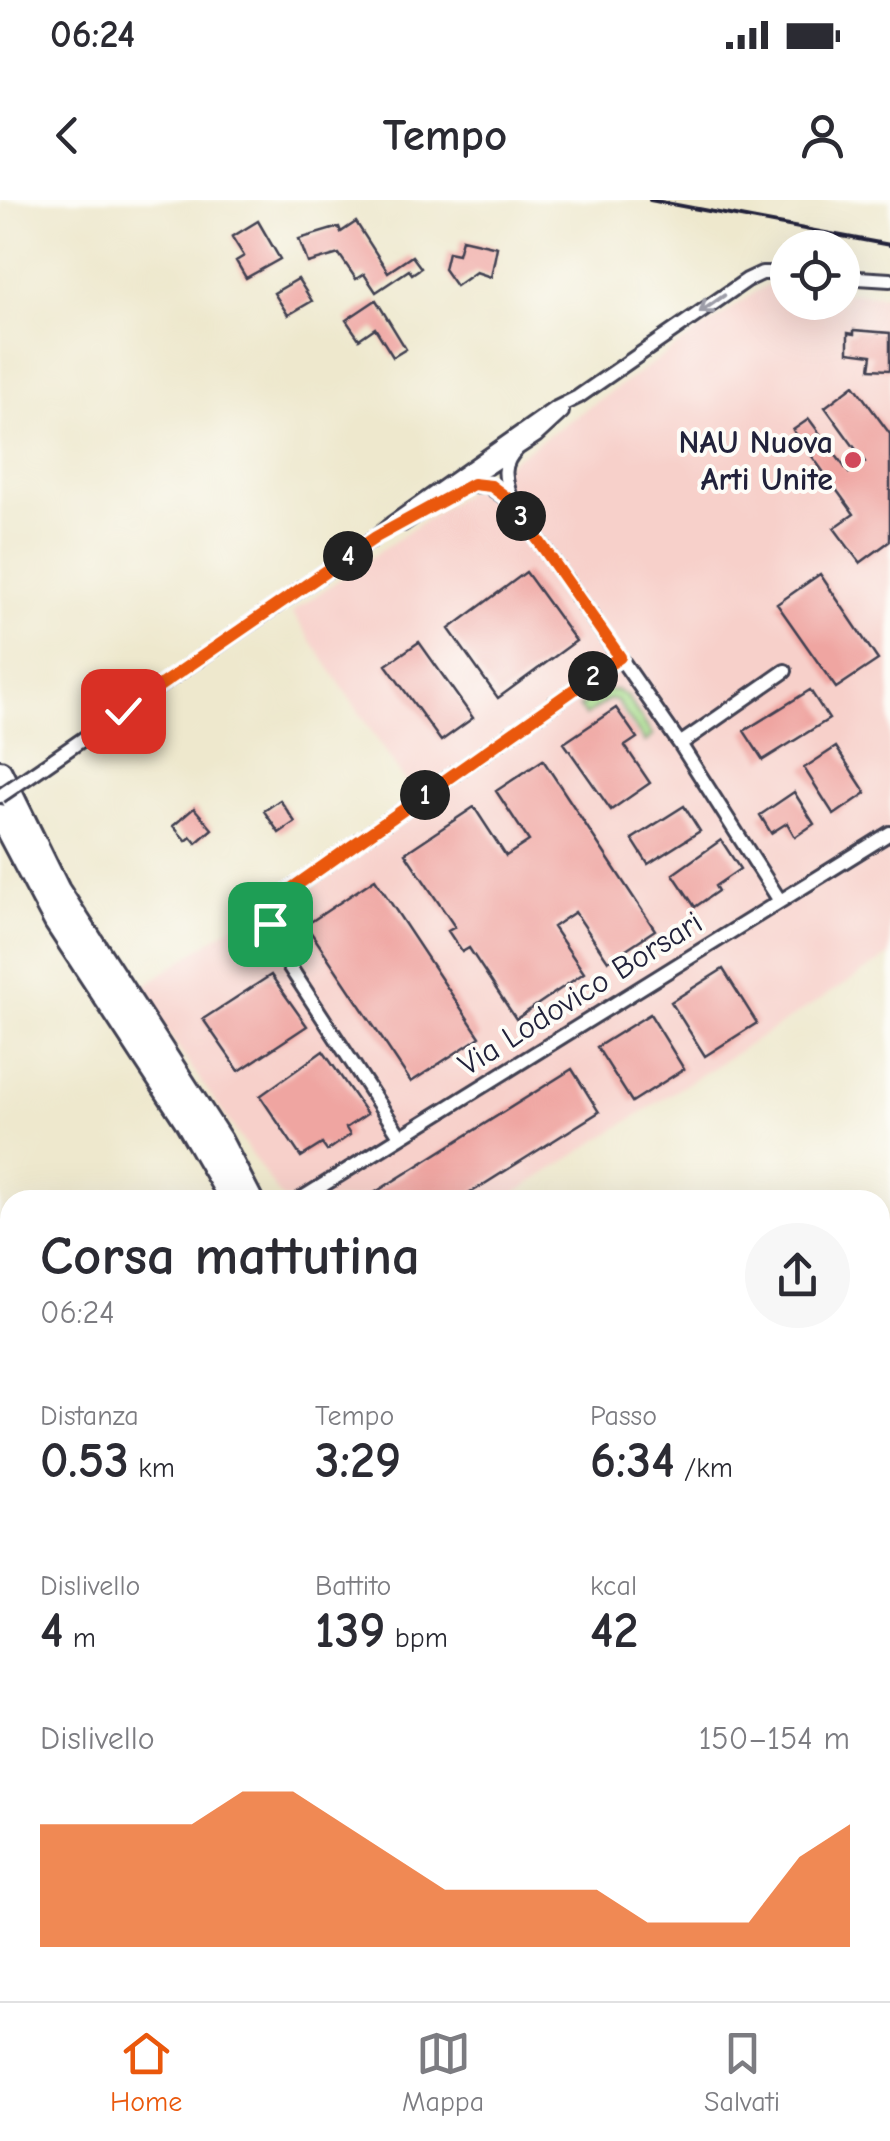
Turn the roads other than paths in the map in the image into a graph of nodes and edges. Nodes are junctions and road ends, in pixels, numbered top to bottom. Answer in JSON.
{"nodes":[{"id":1,"x":770,"y":273,"type":"edge"},
{"id":2,"x":860,"y":278,"type":"edge"},
{"id":3,"x":890,"y":280,"type":"edge"},
{"id":4,"x":577,"y":397,"type":"junction"},
{"id":5,"x":554,"y":409,"type":"junction"},
{"id":6,"x":517,"y":449,"type":"junction"},
{"id":7,"x":490,"y":464,"type":"junction"},
{"id":8,"x":460,"y":489,"type":"junction"},
{"id":9,"x":512,"y":502,"type":"junction"},
{"id":10,"x":417,"y":505,"type":"junction"},
{"id":11,"x":376,"y":537,"type":"junction"},
{"id":12,"x":620,"y":657,"type":"junction"},
{"id":13,"x":786,"y":671,"type":"dead end"},
{"id":14,"x":680,"y":744,"type":"junction"},
{"id":15,"x":0,"y":772,"type":"edge"},
{"id":16,"x":0,"y":796,"type":"edge"},
{"id":17,"x":0,"y":816,"type":"edge"},
{"id":18,"x":890,"y":833,"type":"edge"},
{"id":19,"x":780,"y":901,"type":"junction"},
{"id":20,"x":400,"y":1136,"type":"junction"},
{"id":21,"x":227,"y":1170,"type":"junction"},
{"id":22,"x":229,"y":1190,"type":"edge"},
{"id":23,"x":245,"y":1190,"type":"edge"},
{"id":24,"x":315,"y":1190,"type":"edge"}],
"edges":[{"from":1,"to":4,"type":"street","one_way":true},
{"from":2,"to":3,"type":"street"},
{"from":4,"to":5,"type":"street"},
{"from":4,"to":6,"type":"street"},
{"from":5,"to":7,"type":"street"},
{"from":5,"to":10,"type":"street"},
{"from":6,"to":7,"type":"street"},
{"from":6,"to":9,"type":"street"},
{"from":7,"to":8,"type":"street"},
{"from":7,"to":9,"type":"street"},
{"from":7,"to":10,"type":"street"},
{"from":8,"to":9,"type":"street"},
{"from":8,"to":11,"type":"street"},
{"from":9,"to":12,"type":"street"},
{"from":10,"to":11,"type":"street"},
{"from":11,"to":16,"type":"street","bridge":true},
{"from":12,"to":14,"type":"street"},
{"from":12,"to":20,"type":"street"},
{"from":13,"to":14,"type":"street"},
{"from":14,"to":19,"type":"street"},
{"from":15,"to":21,"type":"highway"},
{"from":17,"to":21,"type":"highway"},
{"from":18,"to":19,"type":"street","name":"Via Lodovico Borsari"},
{"from":19,"to":20,"type":"street","name":"Via Lodovico Borsari"},
{"from":20,"to":24,"type":"street","name":"Via Lodovico Borsari"},
{"from":21,"to":22,"type":"highway"},
{"from":21,"to":23,"type":"highway"}]}
